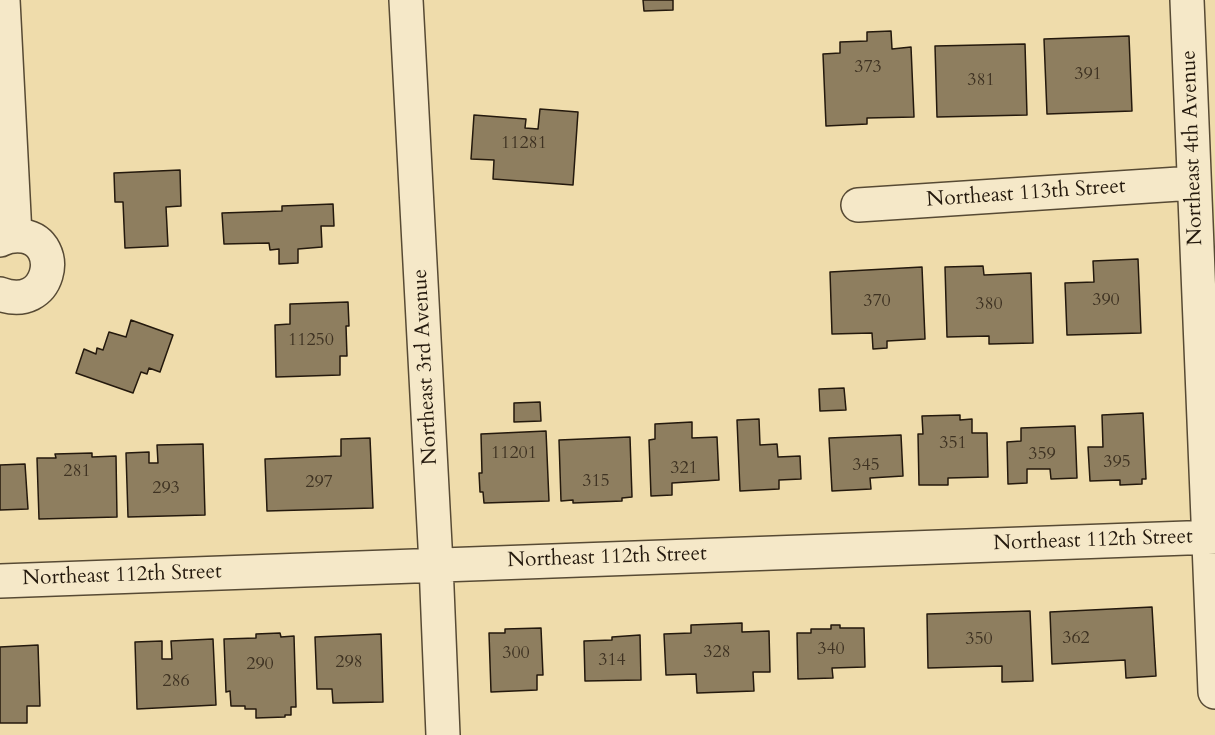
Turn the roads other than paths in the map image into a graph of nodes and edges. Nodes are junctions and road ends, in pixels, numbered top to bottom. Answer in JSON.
{"nodes":[{"id":1,"x":3,"y":0,"type":"edge"},
{"id":2,"x":406,"y":0,"type":"edge"},
{"id":3,"x":1187,"y":0,"type":"edge"},
{"id":4,"x":1202,"y":37,"type":"edge"},
{"id":5,"x":1194,"y":183,"type":"junction"},
{"id":6,"x":858,"y":205,"type":"dead end"},
{"id":7,"x":8,"y":238,"type":"edge"},
{"id":8,"x":0,"y":294,"type":"edge"},
{"id":9,"x":1212,"y":537,"type":"edge"},
{"id":10,"x":436,"y":564,"type":"junction"},
{"id":11,"x":0,"y":581,"type":"edge"},
{"id":12,"x":1215,"y":692,"type":"edge"},
{"id":13,"x":443,"y":735,"type":"edge"}],
"edges":[{"from":1,"to":7,"type":"street"},
{"from":2,"to":10,"type":"street","name":"Northeast 3rd Avenue"},
{"from":3,"to":4,"type":"street","name":"Northeast 4th Avenue"},
{"from":4,"to":5,"type":"street","name":"Northeast 4th Avenue"},
{"from":5,"to":6,"type":"street","name":"Northeast 113th Street"},
{"from":5,"to":9,"type":"street","name":"Northeast 4th Avenue"},
{"from":7,"to":8,"type":"street"},
{"from":9,"to":10,"type":"street","name":"Northeast 112th Street"},
{"from":9,"to":12,"type":"street","name":"Northeast 4th Avenue"},
{"from":10,"to":11,"type":"street","name":"Northeast 112th Street"},
{"from":10,"to":13,"type":"street","name":"Northeast 3rd Avenue"}]}
